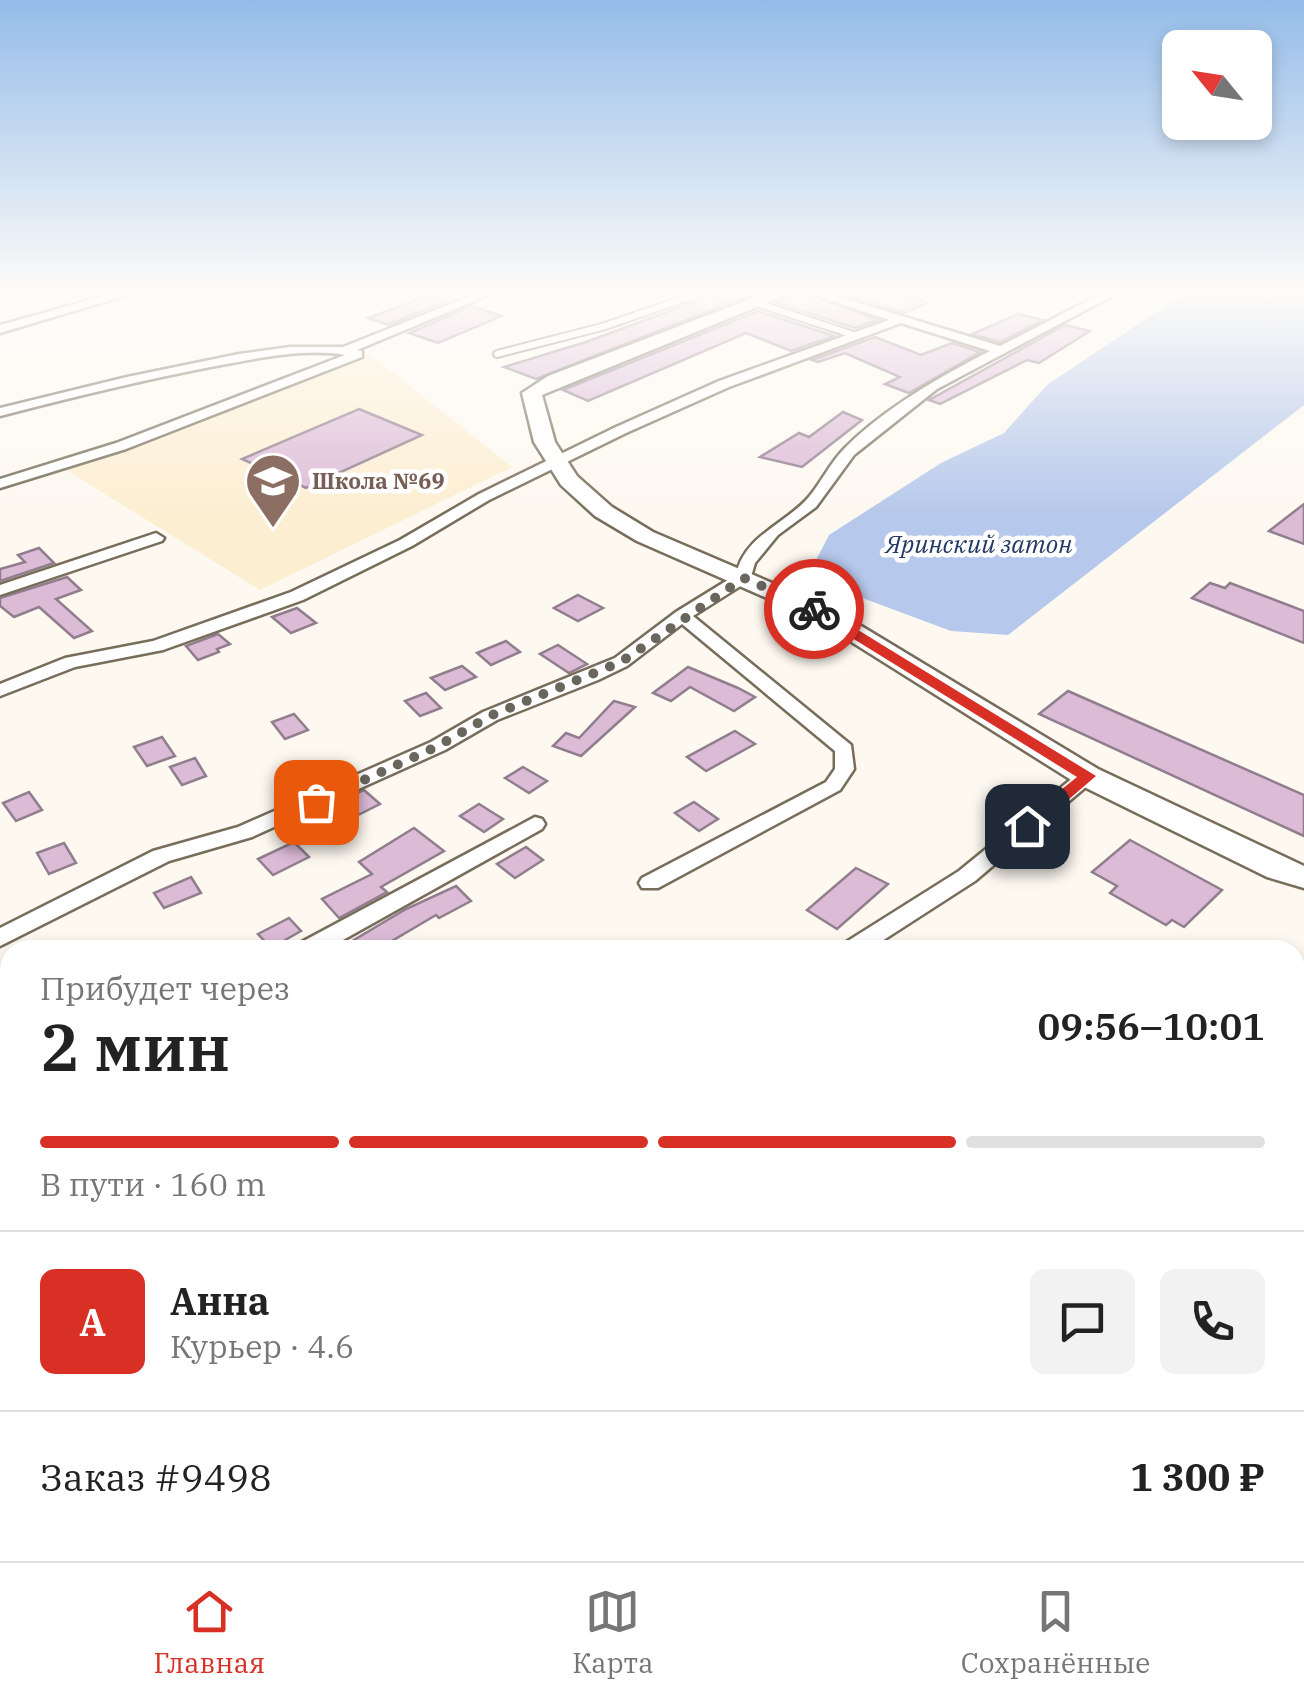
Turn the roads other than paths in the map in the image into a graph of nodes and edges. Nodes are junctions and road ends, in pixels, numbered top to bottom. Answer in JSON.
{"nodes":[{"id":1,"x":190,"y":368,"type":"edge"},
{"id":2,"x":314,"y":368,"type":"edge"},
{"id":3,"x":588,"y":368,"type":"edge"},
{"id":4,"x":769,"y":368,"type":"edge"},
{"id":5,"x":966,"y":368,"type":"edge"},
{"id":6,"x":0,"y":412,"type":"edge"},
{"id":7,"x":556,"y":460,"type":"junction"},
{"id":8,"x":0,"y":484,"type":"edge"},
{"id":9,"x":156,"y":538,"type":"dead end"},
{"id":10,"x":744,"y":578,"type":"junction"},
{"id":11,"x":0,"y":590,"type":"edge"},
{"id":12,"x":682,"y":616,"type":"junction"},
{"id":13,"x":0,"y":690,"type":"edge"},
{"id":14,"x":1088,"y":776,"type":"junction"},
{"id":15,"x":535,"y":824,"type":"dead end"},
{"id":16,"x":1304,"y":877,"type":"edge"},
{"id":17,"x":650,"y":883,"type":"dead end"},
{"id":18,"x":0,"y":938,"type":"edge"},
{"id":19,"x":324,"y":940,"type":"edge"},
{"id":20,"x":867,"y":940,"type":"edge"}],
"edges":[{"from":1,"to":6,"type":"street"},
{"from":2,"to":8,"type":"street"},
{"from":3,"to":7,"type":"street"},
{"from":4,"to":7,"type":"street"},
{"from":5,"to":10,"type":"street"},
{"from":7,"to":10,"type":"street"},
{"from":7,"to":13,"type":"street"},
{"from":9,"to":11,"type":"street"},
{"from":10,"to":12,"type":"street"},
{"from":10,"to":14,"type":"street"},
{"from":12,"to":17,"type":"street"},
{"from":12,"to":18,"type":"street"},
{"from":14,"to":16,"type":"street"},
{"from":14,"to":20,"type":"street"},
{"from":15,"to":19,"type":"street"}]}
